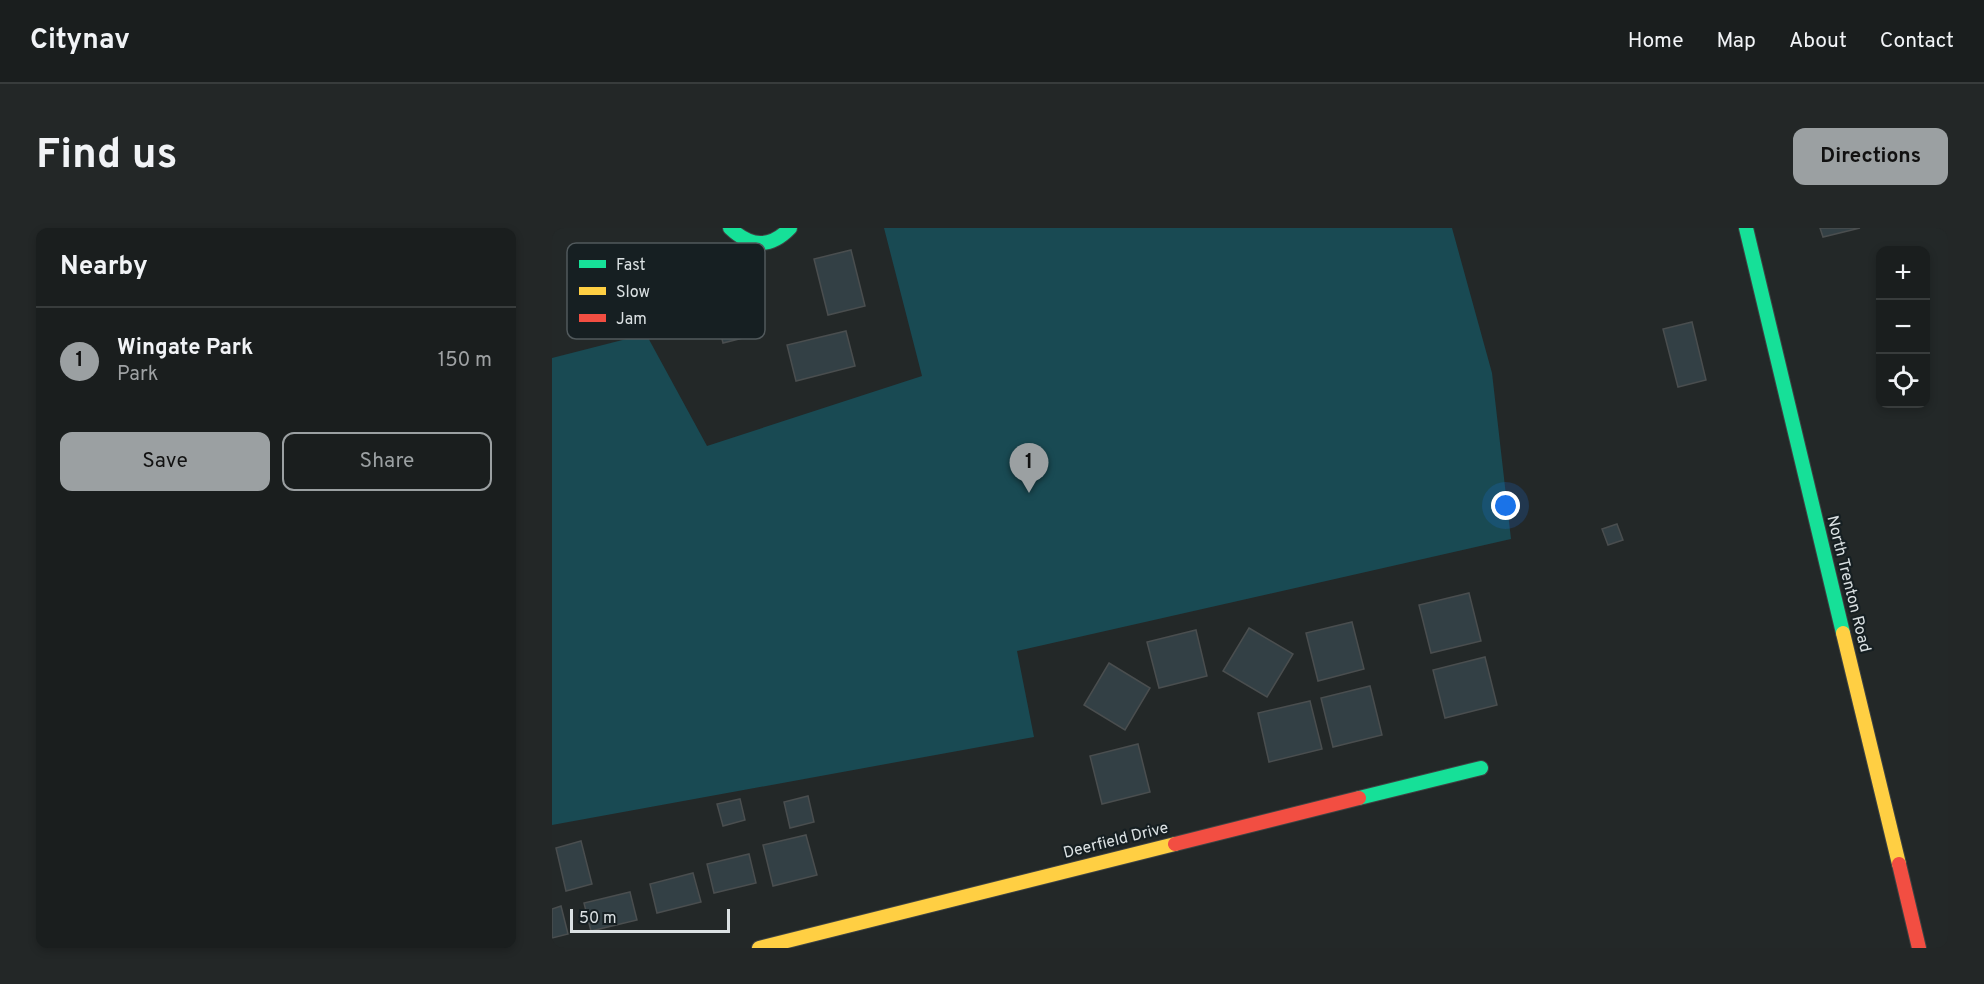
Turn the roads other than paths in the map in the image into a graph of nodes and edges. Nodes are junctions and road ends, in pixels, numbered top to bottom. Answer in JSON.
{"nodes":[{"id":1,"x":730,"y":228,"type":"edge"},
{"id":2,"x":790,"y":228,"type":"edge"},
{"id":3,"x":1746,"y":228,"type":"edge"},
{"id":4,"x":752,"y":243,"type":"edge"},
{"id":5,"x":765,"y":243,"type":"edge"},
{"id":6,"x":1481,"y":768,"type":"dead end"},
{"id":7,"x":759,"y":948,"type":"edge"},
{"id":8,"x":1919,"y":948,"type":"edge"}],
"edges":[{"from":1,"to":4,"type":"street"},
{"from":2,"to":5,"type":"street"},
{"from":3,"to":8,"type":"street","name":"North Trenton Road"},
{"from":6,"to":7,"type":"street","name":"Deerfield Drive"}]}
